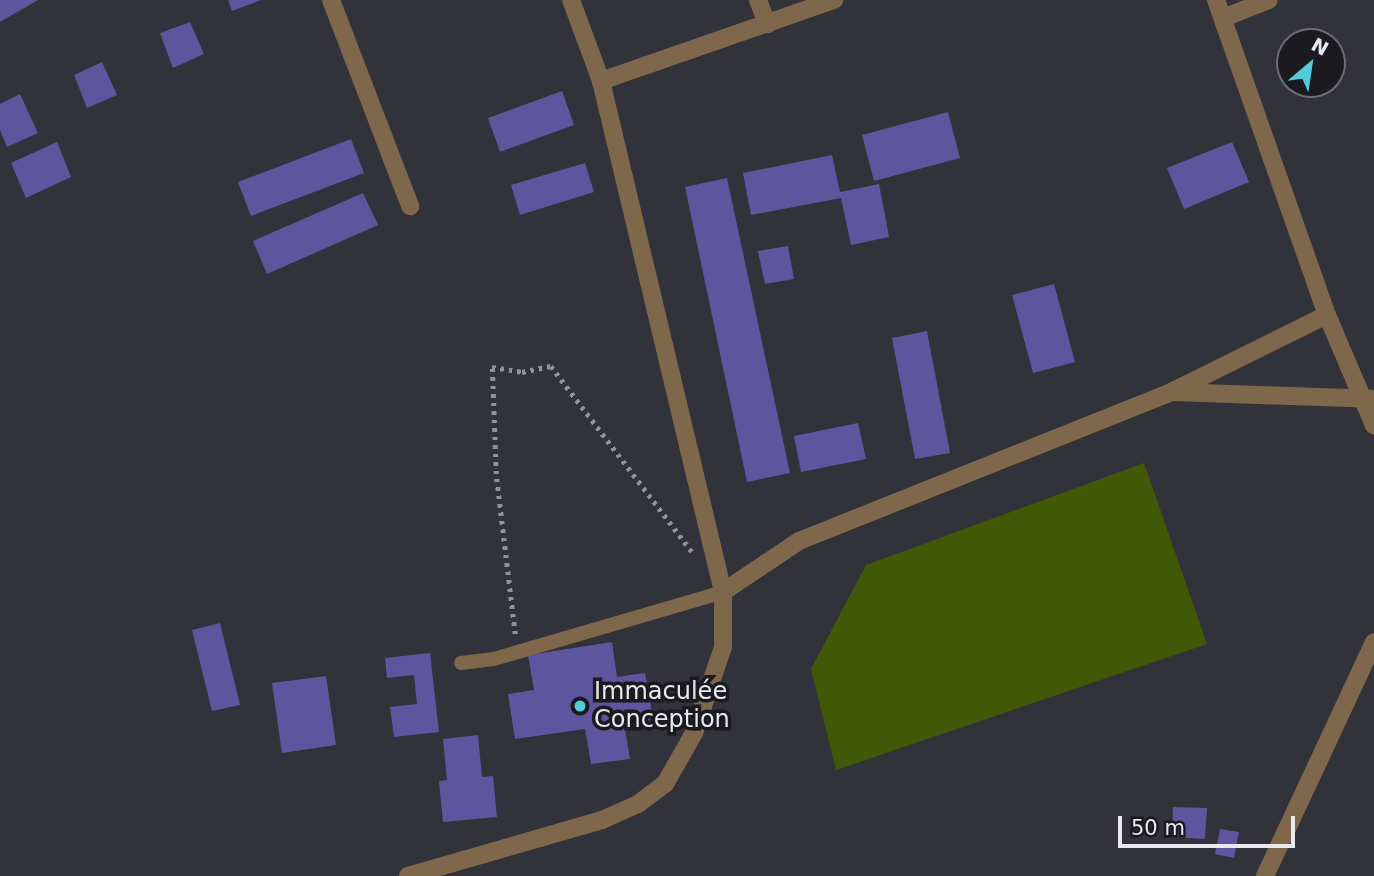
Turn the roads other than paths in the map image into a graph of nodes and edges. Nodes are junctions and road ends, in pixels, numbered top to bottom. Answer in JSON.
{"nodes":[{"id":1,"x":331,"y":0,"type":"edge"},
{"id":2,"x":571,"y":0,"type":"edge"},
{"id":3,"x":758,"y":0,"type":"edge"},
{"id":4,"x":834,"y":0,"type":"edge"},
{"id":5,"x":1216,"y":0,"type":"edge"},
{"id":6,"x":1269,"y":0,"type":"edge"},
{"id":7,"x":1223,"y":18,"type":"junction"},
{"id":8,"x":767,"y":24,"type":"junction"},
{"id":9,"x":601,"y":81,"type":"junction"},
{"id":10,"x":410,"y":206,"type":"dead end"},
{"id":11,"x":1327,"y":315,"type":"junction"},
{"id":12,"x":1171,"y":392,"type":"junction"},
{"id":13,"x":1368,"y":399,"type":"edge"},
{"id":14,"x":1374,"y":425,"type":"edge"},
{"id":15,"x":723,"y":592,"type":"junction"},
{"id":16,"x":1374,"y":642,"type":"edge"},
{"id":17,"x":461,"y":663,"type":"dead end"},
{"id":18,"x":408,"y":876,"type":"edge"},
{"id":19,"x":1265,"y":876,"type":"edge"}],
"edges":[{"from":1,"to":10,"type":"street"},
{"from":2,"to":9,"type":"street"},
{"from":3,"to":8,"type":"street"},
{"from":4,"to":8,"type":"street"},
{"from":5,"to":7,"type":"street"},
{"from":6,"to":7,"type":"street"},
{"from":7,"to":11,"type":"street"},
{"from":8,"to":9,"type":"street"},
{"from":9,"to":15,"type":"street"},
{"from":11,"to":12,"type":"street"},
{"from":11,"to":13,"type":"street"},
{"from":12,"to":13,"type":"street"},
{"from":12,"to":15,"type":"street"},
{"from":13,"to":14,"type":"street"},
{"from":15,"to":17,"type":"lane"},
{"from":15,"to":18,"type":"street"},
{"from":16,"to":19,"type":"street"}]}
